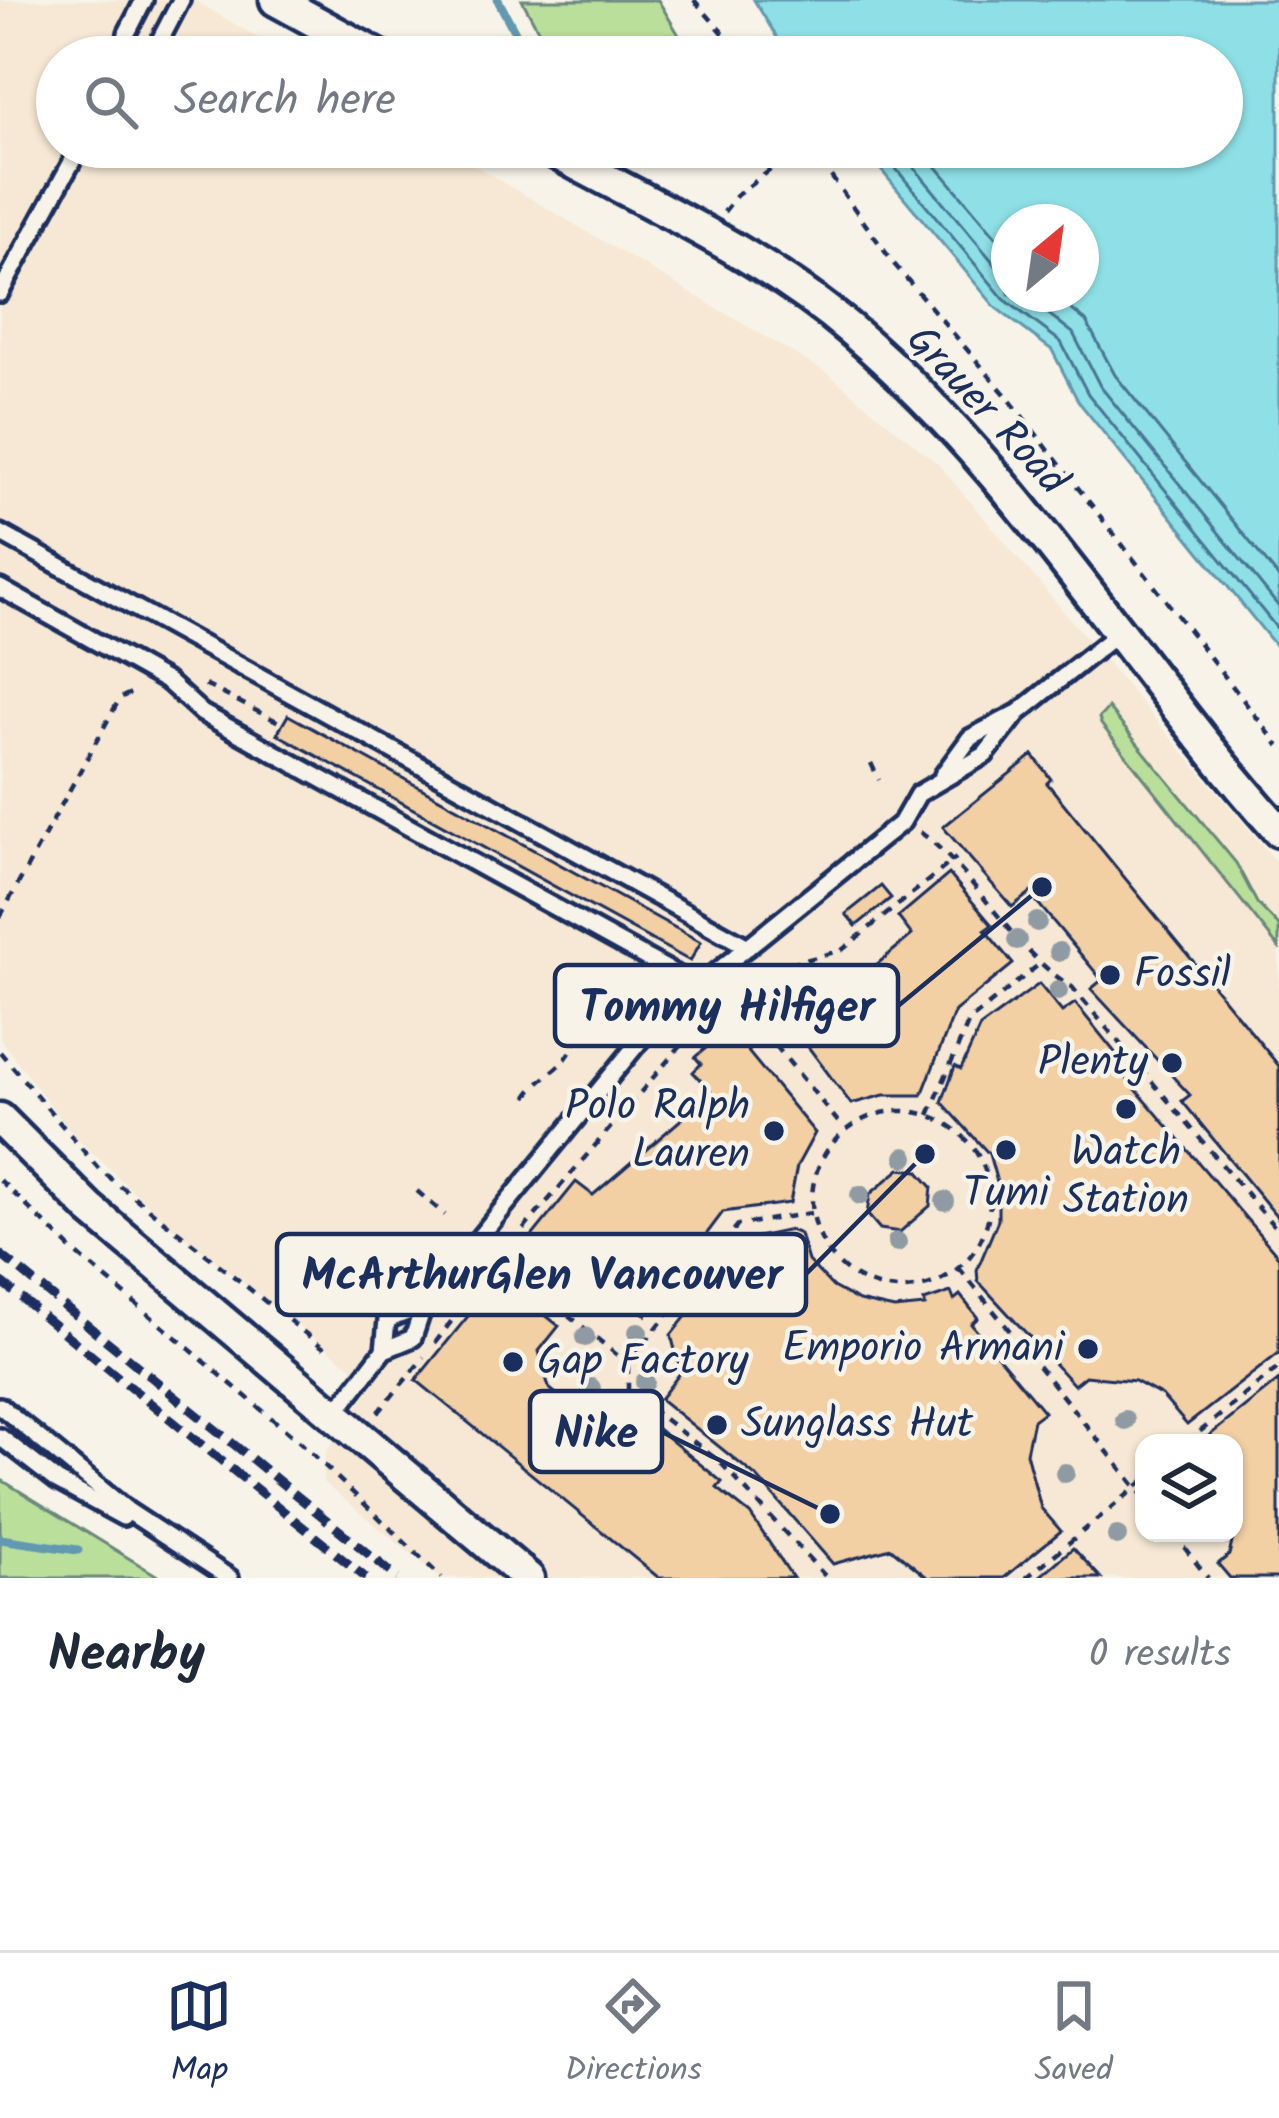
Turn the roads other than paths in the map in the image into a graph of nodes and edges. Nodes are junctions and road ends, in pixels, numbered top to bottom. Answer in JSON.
{"nodes":[{"id":1,"x":144,"y":0,"type":"edge"},
{"id":2,"x":181,"y":0,"type":"edge"},
{"id":3,"x":276,"y":0,"type":"edge"},
{"id":4,"x":127,"y":36,"type":"edge"},
{"id":5,"x":163,"y":36,"type":"edge"},
{"id":6,"x":342,"y":36,"type":"edge"},
{"id":7,"x":68,"y":168,"type":"edge"},
{"id":8,"x":583,"y":168,"type":"edge"},
{"id":9,"x":0,"y":292,"type":"edge"},
{"id":10,"x":0,"y":533,"type":"edge"},
{"id":11,"x":0,"y":589,"type":"edge"},
{"id":12,"x":1117,"y":634,"type":"junction"},
{"id":13,"x":1279,"y":830,"type":"edge"},
{"id":14,"x":748,"y":947,"type":"junction"},
{"id":15,"x":699,"y":987,"type":"junction"},
{"id":16,"x":0,"y":1119,"type":"edge"},
{"id":17,"x":424,"y":1305,"type":"junction"},
{"id":18,"x":384,"y":1350,"type":"junction"},
{"id":19,"x":0,"y":1406,"type":"edge"},
{"id":20,"x":336,"y":1412,"type":"junction"},
{"id":21,"x":0,"y":1437,"type":"edge"},
{"id":22,"x":197,"y":1558,"type":"junction"},
{"id":23,"x":230,"y":1578,"type":"edge"},
{"id":24,"x":528,"y":1578,"type":"edge"}],
"edges":[{"from":1,"to":4,"type":"lane"},
{"from":2,"to":5,"type":"lane"},
{"from":3,"to":6,"type":"street"},
{"from":7,"to":9,"type":"lane"},
{"from":8,"to":12,"type":"street","name":"Grauer Road"},
{"from":10,"to":14,"type":"lane"},
{"from":11,"to":15,"type":"lane"},
{"from":12,"to":13,"type":"street","name":"Grauer Road"},
{"from":12,"to":14,"type":"lane"},
{"from":14,"to":15,"type":"lane"},
{"from":15,"to":17,"type":"lane"},
{"from":16,"to":20,"type":"street"},
{"from":17,"to":18,"type":"lane"},
{"from":17,"to":18,"type":"lane"},
{"from":18,"to":20,"type":"lane"},
{"from":19,"to":22,"type":"lane"},
{"from":20,"to":24,"type":"street"},
{"from":21,"to":22,"type":"lane"},
{"from":22,"to":23,"type":"lane"}]}
